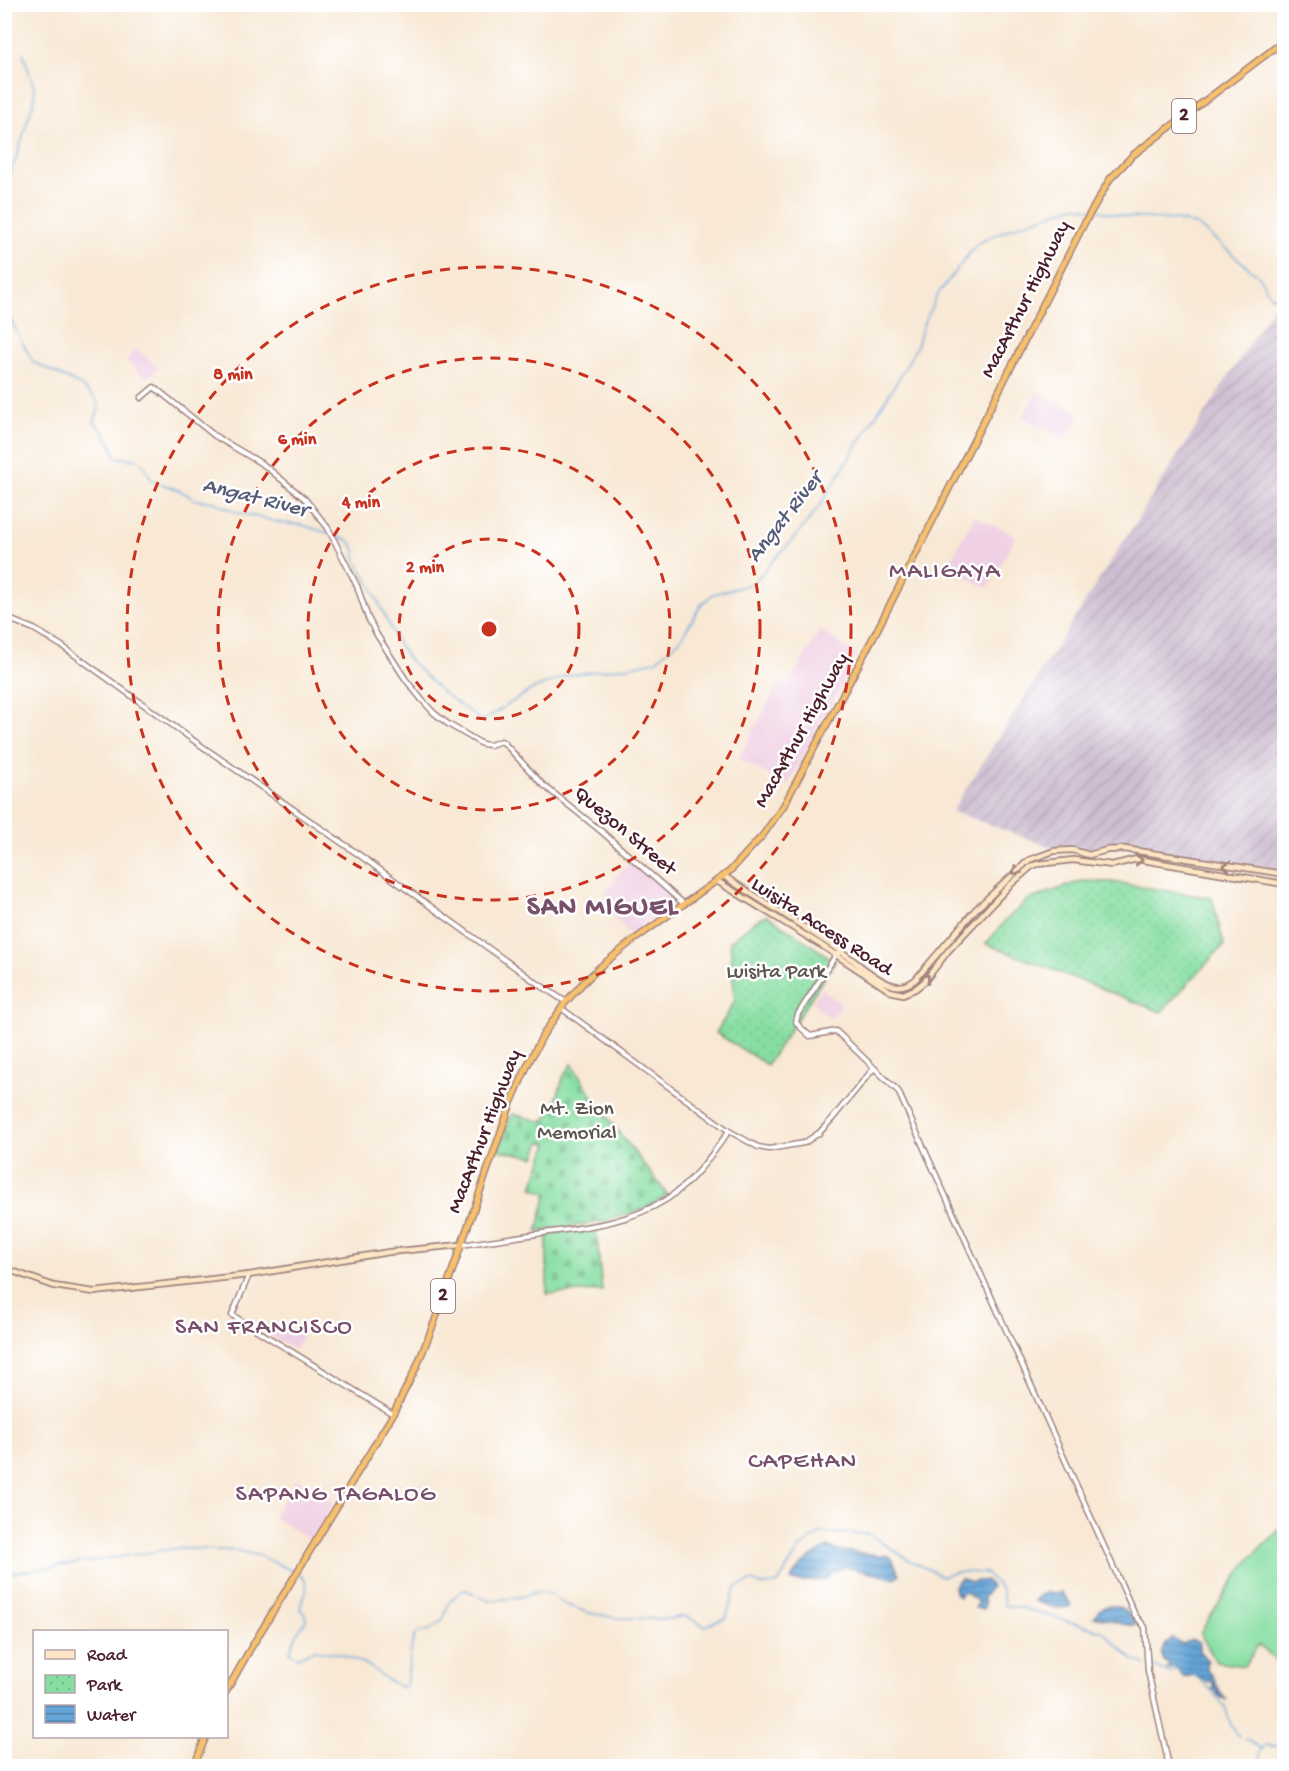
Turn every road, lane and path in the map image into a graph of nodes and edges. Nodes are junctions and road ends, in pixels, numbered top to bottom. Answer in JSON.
{"nodes":[{"id":1,"x":1284,"y":40,"type":"edge"},
{"id":2,"x":141,"y":398,"type":"dead end"},
{"id":3,"x":4,"y":617,"type":"edge"},
{"id":4,"x":1284,"y":874,"type":"edge"},
{"id":5,"x":724,"y":876,"type":"junction"},
{"id":6,"x":717,"y":881,"type":"junction"},
{"id":7,"x":1284,"y":884,"type":"edge"},
{"id":8,"x":684,"y":904,"type":"junction"},
{"id":9,"x":841,"y":951,"type":"junction"},
{"id":10,"x":836,"y":955,"type":"junction"},
{"id":11,"x":564,"y":1005,"type":"junction"},
{"id":12,"x":874,"y":1068,"type":"junction"},
{"id":13,"x":729,"y":1131,"type":"junction"},
{"id":14,"x":460,"y":1245,"type":"junction"},
{"id":15,"x":4,"y":1268,"type":"edge"},
{"id":16,"x":249,"y":1275,"type":"junction"},
{"id":17,"x":393,"y":1414,"type":"junction"},
{"id":18,"x":228,"y":1688,"type":"edge"},
{"id":19,"x":206,"y":1738,"type":"edge"},
{"id":20,"x":194,"y":1767,"type":"edge"},
{"id":21,"x":1169,"y":1767,"type":"edge"}],
"edges":[{"from":1,"to":5,"type":"highway","name":"MacArthur Highway","number":"2"},
{"from":2,"to":8,"type":"street","name":"Quezon Street"},
{"from":3,"to":11,"type":"street"},
{"from":4,"to":9,"type":"main road","name":"Luisita Access Road","one_way":true},
{"from":5,"to":6,"type":"highway","name":"MacArthur Highway","number":"2"},
{"from":5,"to":9,"type":"main road","name":"Luisita Access Road"},
{"from":6,"to":8,"type":"highway","name":"MacArthur Highway","number":"2"},
{"from":6,"to":10,"type":"main road","name":"Luisita Access Road"},
{"from":10,"to":7,"type":"main road","name":"Luisita Access Road","one_way":true},
{"from":8,"to":11,"type":"highway","name":"MacArthur Highway","number":"2"},
{"from":9,"to":10,"type":"street"},
{"from":10,"to":12,"type":"street"},
{"from":11,"to":13,"type":"street"},
{"from":11,"to":14,"type":"highway","name":"MacArthur Highway","number":"2"},
{"from":12,"to":13,"type":"street"},
{"from":12,"to":21,"type":"street"},
{"from":13,"to":14,"type":"street"},
{"from":14,"to":16,"type":"main road"},
{"from":14,"to":17,"type":"highway","name":"MacArthur Highway","number":"2"},
{"from":15,"to":16,"type":"main road"},
{"from":16,"to":17,"type":"street"},
{"from":17,"to":18,"type":"highway","name":"MacArthur Highway","number":"2"},
{"from":19,"to":20,"type":"highway"}]}
